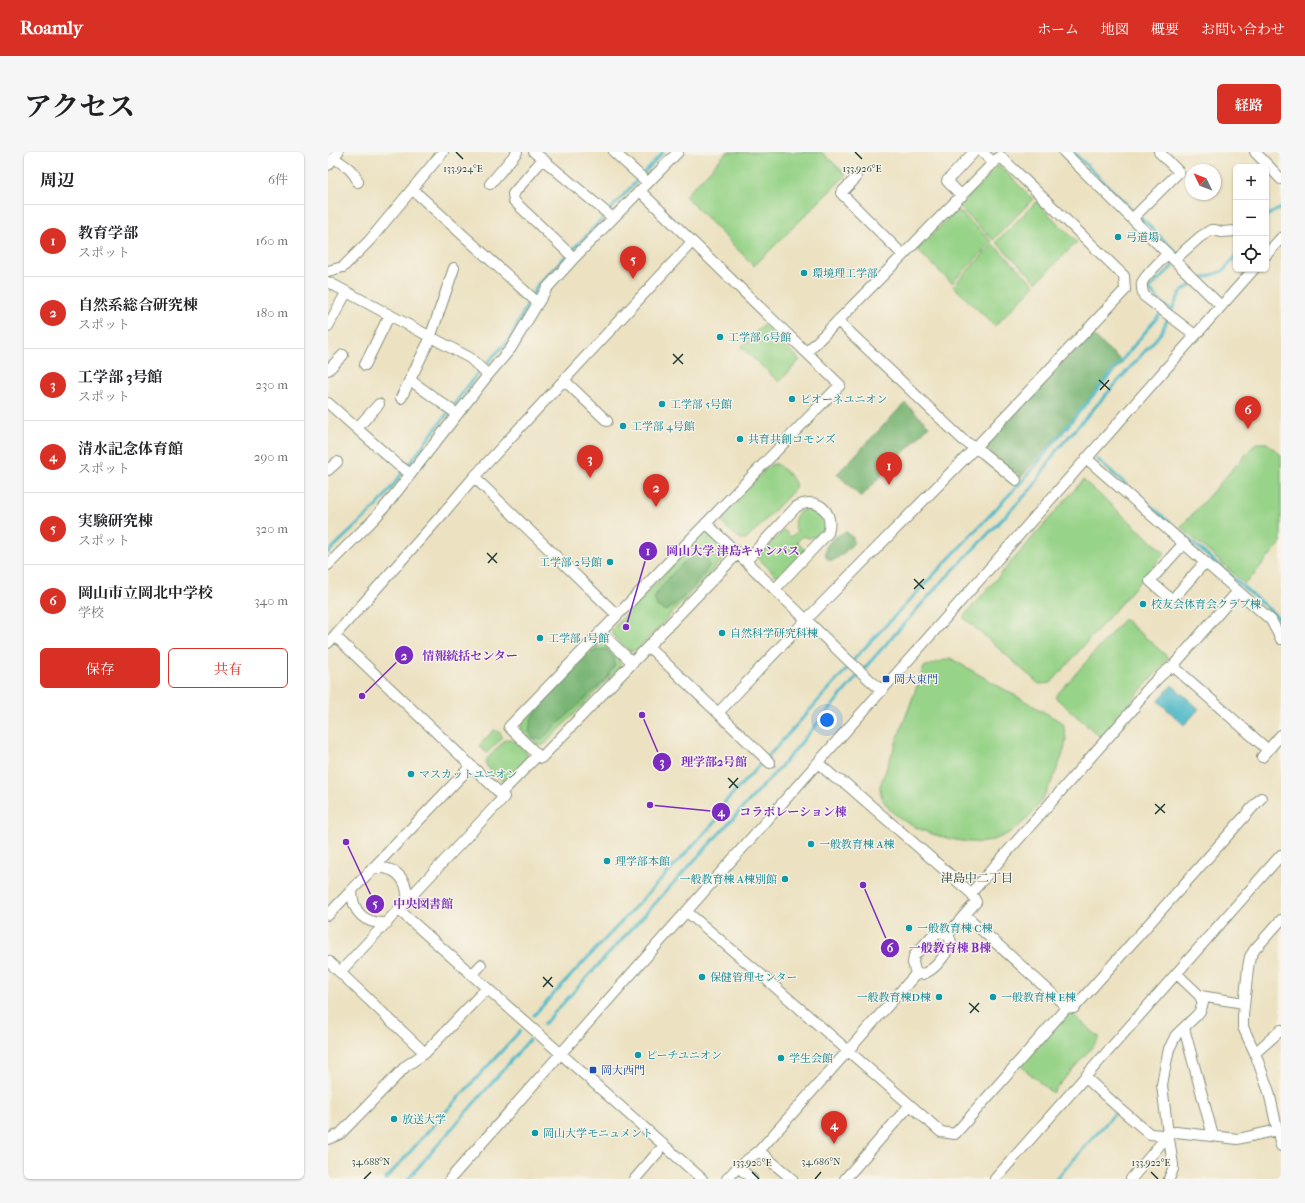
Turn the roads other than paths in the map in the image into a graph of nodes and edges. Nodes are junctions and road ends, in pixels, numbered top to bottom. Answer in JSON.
{"nodes":[{"id":1,"x":443,"y":152,"type":"edge"},
{"id":2,"x":517,"y":152,"type":"edge"},
{"id":3,"x":534,"y":152,"type":"edge"},
{"id":4,"x":614,"y":152,"type":"edge"},
{"id":5,"x":678,"y":152,"type":"edge"},
{"id":6,"x":974,"y":152,"type":"edge"},
{"id":7,"x":982,"y":152,"type":"edge"},
{"id":8,"x":1064,"y":152,"type":"edge"},
{"id":9,"x":1159,"y":152,"type":"edge"},
{"id":10,"x":1255,"y":152,"type":"edge"},
{"id":11,"x":333,"y":158,"type":"edge"},
{"id":12,"x":543,"y":160,"type":"junction"},
{"id":13,"x":994,"y":163,"type":"junction"},
{"id":14,"x":856,"y":178,"type":"dead end"},
{"id":15,"x":644,"y":179,"type":"junction"},
{"id":16,"x":1281,"y":179,"type":"edge"},
{"id":17,"x":358,"y":182,"type":"dead end"},
{"id":18,"x":490,"y":184,"type":"dead end"},
{"id":19,"x":412,"y":189,"type":"junction"},
{"id":20,"x":640,"y":191,"type":"junction"},
{"id":21,"x":962,"y":196,"type":"junction"},
{"id":22,"x":609,"y":215,"type":"junction"},
{"id":23,"x":1136,"y":216,"type":"junction"},
{"id":24,"x":1233,"y":231,"type":"edge"},
{"id":25,"x":1281,"y":238,"type":"edge"},
{"id":26,"x":692,"y":242,"type":"junction"},
{"id":27,"x":1269,"y":248,"type":"edge"},
{"id":28,"x":571,"y":255,"type":"junction"},
{"id":29,"x":903,"y":255,"type":"junction"},
{"id":30,"x":1175,"y":256,"type":"junction"},
{"id":31,"x":454,"y":268,"type":"dead end"},
{"id":32,"x":328,"y":271,"type":"edge"},
{"id":33,"x":1251,"y":272,"type":"edge"},
{"id":34,"x":328,"y":282,"type":"edge"},
{"id":35,"x":346,"y":293,"type":"junction"},
{"id":36,"x":534,"y":300,"type":"junction"},
{"id":37,"x":1221,"y":306,"type":"junction"},
{"id":38,"x":390,"y":316,"type":"junction"},
{"id":39,"x":838,"y":321,"type":"junction"},
{"id":40,"x":328,"y":326,"type":"edge"},
{"id":41,"x":1195,"y":335,"type":"junction"},
{"id":42,"x":430,"y":337,"type":"junction"},
{"id":43,"x":807,"y":352,"type":"junction"},
{"id":44,"x":343,"y":355,"type":"dead end"},
{"id":45,"x":365,"y":365,"type":"dead end"},
{"id":46,"x":328,"y":370,"type":"edge"},
{"id":47,"x":483,"y":371,"type":"junction"},
{"id":48,"x":410,"y":380,"type":"junction"},
{"id":49,"x":565,"y":381,"type":"junction"},
{"id":50,"x":401,"y":398,"type":"dead end"},
{"id":51,"x":328,"y":403,"type":"edge"},
{"id":52,"x":379,"y":404,"type":"dead end"},
{"id":53,"x":453,"y":411,"type":"junction"},
{"id":54,"x":607,"y":421,"type":"dead end"},
{"id":55,"x":357,"y":428,"type":"junction"},
{"id":56,"x":975,"y":448,"type":"junction"},
{"id":57,"x":1086,"y":458,"type":"junction"},
{"id":58,"x":337,"y":462,"type":"dead end"},
{"id":59,"x":328,"y":470,"type":"edge"},
{"id":60,"x":406,"y":471,"type":"junction"},
{"id":61,"x":474,"y":477,"type":"junction"},
{"id":62,"x":1016,"y":480,"type":"dead end"},
{"id":63,"x":706,"y":523,"type":"junction"},
{"id":64,"x":1184,"y":543,"type":"junction"},
{"id":65,"x":742,"y":557,"type":"junction"},
{"id":66,"x":1205,"y":562,"type":"junction"},
{"id":67,"x":328,"y":565,"type":"edge"},
{"id":68,"x":775,"y":589,"type":"junction"},
{"id":69,"x":1238,"y":591,"type":"junction"},
{"id":70,"x":617,"y":615,"type":"junction"},
{"id":71,"x":806,"y":620,"type":"junction"},
{"id":72,"x":600,"y":632,"type":"junction"},
{"id":73,"x":1281,"y":639,"type":"edge"},
{"id":74,"x":332,"y":640,"type":"edge"},
{"id":75,"x":649,"y":647,"type":"junction"},
{"id":76,"x":634,"y":663,"type":"junction"},
{"id":77,"x":1173,"y":666,"type":"junction"},
{"id":78,"x":881,"y":690,"type":"junction"},
{"id":79,"x":718,"y":713,"type":"junction"},
{"id":80,"x":1281,"y":735,"type":"edge"},
{"id":81,"x":538,"y":755,"type":"junction"},
{"id":82,"x":767,"y":760,"type":"dead end"},
{"id":83,"x":818,"y":763,"type":"junction"},
{"id":84,"x":471,"y":766,"type":"junction"},
{"id":85,"x":500,"y":794,"type":"junction"},
{"id":86,"x":1261,"y":798,"type":"dead end"},
{"id":87,"x":1281,"y":855,"type":"edge"},
{"id":88,"x":372,"y":869,"type":"junction"},
{"id":89,"x":352,"y":890,"type":"junction"},
{"id":90,"x":971,"y":893,"type":"junction"},
{"id":91,"x":407,"y":901,"type":"junction"},
{"id":92,"x":399,"y":910,"type":"junction"},
{"id":93,"x":687,"y":912,"type":"junction"},
{"id":94,"x":328,"y":915,"type":"edge"},
{"id":95,"x":965,"y":915,"type":"junction"},
{"id":96,"x":1281,"y":920,"type":"edge"},
{"id":97,"x":387,"y":923,"type":"junction"},
{"id":98,"x":948,"y":934,"type":"junction"},
{"id":99,"x":328,"y":961,"type":"edge"},
{"id":100,"x":481,"y":965,"type":"dead end"},
{"id":101,"x":340,"y":972,"type":"junction"},
{"id":102,"x":916,"y":974,"type":"junction"},
{"id":103,"x":472,"y":975,"type":"junction"},
{"id":104,"x":1179,"y":976,"type":"junction"},
{"id":105,"x":487,"y":988,"type":"junction"},
{"id":106,"x":1200,"y":996,"type":"junction"},
{"id":107,"x":1244,"y":1003,"type":"junction"},
{"id":108,"x":1067,"y":1006,"type":"junction"},
{"id":109,"x":1184,"y":1028,"type":"junction"},
{"id":110,"x":1281,"y":1030,"type":"edge"},
{"id":111,"x":848,"y":1050,"type":"junction"},
{"id":112,"x":425,"y":1053,"type":"junction"},
{"id":113,"x":1255,"y":1053,"type":"junction"},
{"id":114,"x":561,"y":1054,"type":"junction"},
{"id":115,"x":1087,"y":1079,"type":"junction"},
{"id":116,"x":910,"y":1105,"type":"junction"},
{"id":117,"x":1277,"y":1130,"type":"junction"},
{"id":118,"x":1168,"y":1134,"type":"junction"},
{"id":119,"x":1213,"y":1136,"type":"junction"},
{"id":120,"x":328,"y":1139,"type":"edge"},
{"id":121,"x":1281,"y":1146,"type":"edge"},
{"id":122,"x":759,"y":1151,"type":"junction"},
{"id":123,"x":658,"y":1152,"type":"dead end"},
{"id":124,"x":738,"y":1167,"type":"junction"},
{"id":125,"x":450,"y":1179,"type":"edge"},
{"id":126,"x":635,"y":1179,"type":"edge"},
{"id":127,"x":702,"y":1179,"type":"edge"},
{"id":128,"x":726,"y":1179,"type":"edge"},
{"id":129,"x":752,"y":1179,"type":"edge"},
{"id":130,"x":792,"y":1179,"type":"edge"},
{"id":131,"x":845,"y":1179,"type":"edge"},
{"id":132,"x":995,"y":1179,"type":"edge"},
{"id":133,"x":1131,"y":1179,"type":"edge"},
{"id":134,"x":1169,"y":1179,"type":"edge"}],
"edges":[{"from":1,"to":19,"type":"street"},
{"from":2,"to":18,"type":"street"},
{"from":3,"to":12,"type":"street"},
{"from":4,"to":15,"type":"street"},
{"from":5,"to":15,"type":"street"},
{"from":6,"to":21,"type":"street"},
{"from":7,"to":13,"type":"street"},
{"from":8,"to":23,"type":"street"},
{"from":9,"to":23,"type":"street"},
{"from":10,"to":16,"type":"street"},
{"from":11,"to":17,"type":"street"},
{"from":12,"to":22,"type":"street"},
{"from":12,"to":28,"type":"street"},
{"from":13,"to":21,"type":"street"},
{"from":13,"to":56,"type":"street"},
{"from":14,"to":29,"type":"street"},
{"from":15,"to":20,"type":"street"},
{"from":19,"to":32,"type":"street"},
{"from":19,"to":36,"type":"street"},
{"from":20,"to":22,"type":"street"},
{"from":20,"to":26,"type":"street"},
{"from":21,"to":29,"type":"street"},
{"from":22,"to":28,"type":"street"},
{"from":23,"to":30,"type":"street"},
{"from":24,"to":30,"type":"street"},
{"from":25,"to":27,"type":"street"},
{"from":26,"to":43,"type":"street"},
{"from":26,"to":49,"type":"street"},
{"from":28,"to":36,"type":"street"},
{"from":29,"to":39,"type":"street"},
{"from":30,"to":37,"type":"street"},
{"from":30,"to":41,"type":"street"},
{"from":31,"to":42,"type":"street"},
{"from":33,"to":37,"type":"street"},
{"from":34,"to":35,"type":"street"},
{"from":35,"to":38,"type":"street"},
{"from":35,"to":40,"type":"street"},
{"from":36,"to":47,"type":"street"},
{"from":37,"to":41,"type":"street"},
{"from":38,"to":42,"type":"street"},
{"from":38,"to":45,"type":"street"},
{"from":39,"to":43,"type":"street"},
{"from":39,"to":56,"type":"street"},
{"from":41,"to":57,"type":"street"},
{"from":42,"to":47,"type":"street"},
{"from":42,"to":48,"type":"street"},
{"from":43,"to":63,"type":"street"},
{"from":44,"to":46,"type":"street"},
{"from":47,"to":53,"type":"street"},
{"from":48,"to":50,"type":"street"},
{"from":48,"to":53,"type":"street"},
{"from":49,"to":54,"type":"street"},
{"from":49,"to":61,"type":"street"},
{"from":51,"to":55,"type":"street"},
{"from":52,"to":55,"type":"street"},
{"from":53,"to":60,"type":"street"},
{"from":55,"to":60,"type":"street"},
{"from":56,"to":62,"type":"street"},
{"from":56,"to":71,"type":"street"},
{"from":57,"to":64,"type":"street"},
{"from":57,"to":78,"type":"street"},
{"from":58,"to":59,"type":"street"},
{"from":60,"to":67,"type":"street"},
{"from":61,"to":70,"type":"street"},
{"from":61,"to":74,"type":"street"},
{"from":63,"to":65,"type":"street"},
{"from":63,"to":70,"type":"street"},
{"from":64,"to":66,"type":"street"},
{"from":64,"to":66,"type":"street"},
{"from":65,"to":68,"type":"street"},
{"from":65,"to":68,"type":"street"},
{"from":65,"to":75,"type":"street"},
{"from":66,"to":69,"type":"street"},
{"from":68,"to":71,"type":"street"},
{"from":69,"to":73,"type":"street"},
{"from":69,"to":77,"type":"street"},
{"from":70,"to":72,"type":"street"},
{"from":71,"to":78,"type":"street"},
{"from":71,"to":79,"type":"street"},
{"from":72,"to":76,"type":"street"},
{"from":72,"to":81,"type":"street"},
{"from":74,"to":84,"type":"street"},
{"from":75,"to":76,"type":"street"},
{"from":75,"to":79,"type":"street"},
{"from":76,"to":81,"type":"street"},
{"from":77,"to":80,"type":"street"},
{"from":77,"to":90,"type":"street"},
{"from":78,"to":83,"type":"street"},
{"from":79,"to":82,"type":"street"},
{"from":81,"to":85,"type":"street"},
{"from":83,"to":90,"type":"street"},
{"from":83,"to":93,"type":"street"},
{"from":84,"to":85,"type":"street"},
{"from":84,"to":88,"type":"street"},
{"from":85,"to":91,"type":"street"},
{"from":86,"to":108,"type":"street"},
{"from":87,"to":104,"type":"street"},
{"from":88,"to":89,"type":"street"},
{"from":88,"to":91,"type":"street"},
{"from":89,"to":94,"type":"street"},
{"from":89,"to":97,"type":"street"},
{"from":90,"to":95,"type":"street"},
{"from":91,"to":92,"type":"street"},
{"from":92,"to":97,"type":"street"},
{"from":92,"to":103,"type":"street"},
{"from":93,"to":111,"type":"street"},
{"from":93,"to":114,"type":"street"},
{"from":95,"to":98,"type":"street"},
{"from":95,"to":108,"type":"street"},
{"from":96,"to":107,"type":"street"},
{"from":97,"to":101,"type":"street"},
{"from":98,"to":102,"type":"street"},
{"from":98,"to":102,"type":"street"},
{"from":99,"to":101,"type":"street"},
{"from":100,"to":103,"type":"street"},
{"from":101,"to":112,"type":"street"},
{"from":102,"to":111,"type":"street"},
{"from":103,"to":105,"type":"street"},
{"from":104,"to":106,"type":"street"},
{"from":104,"to":115,"type":"street"},
{"from":105,"to":112,"type":"street"},
{"from":105,"to":114,"type":"street"},
{"from":106,"to":107,"type":"street"},
{"from":106,"to":109,"type":"street"},
{"from":107,"to":113,"type":"street"},
{"from":108,"to":116,"type":"street"},
{"from":109,"to":118,"type":"street"},
{"from":109,"to":119,"type":"street"},
{"from":110,"to":113,"type":"street"},
{"from":111,"to":116,"type":"street"},
{"from":111,"to":122,"type":"street"},
{"from":112,"to":120,"type":"street"},
{"from":113,"to":117,"type":"street"},
{"from":114,"to":125,"type":"street"},
{"from":114,"to":127,"type":"street"},
{"from":115,"to":118,"type":"street"},
{"from":115,"to":132,"type":"street"},
{"from":116,"to":131,"type":"street"},
{"from":117,"to":119,"type":"street"},
{"from":117,"to":121,"type":"street"},
{"from":118,"to":119,"type":"street"},
{"from":118,"to":133,"type":"street"},
{"from":118,"to":134,"type":"street"},
{"from":122,"to":124,"type":"street"},
{"from":122,"to":130,"type":"street"},
{"from":123,"to":126,"type":"street"},
{"from":124,"to":128,"type":"street"},
{"from":124,"to":129,"type":"street"}]}
